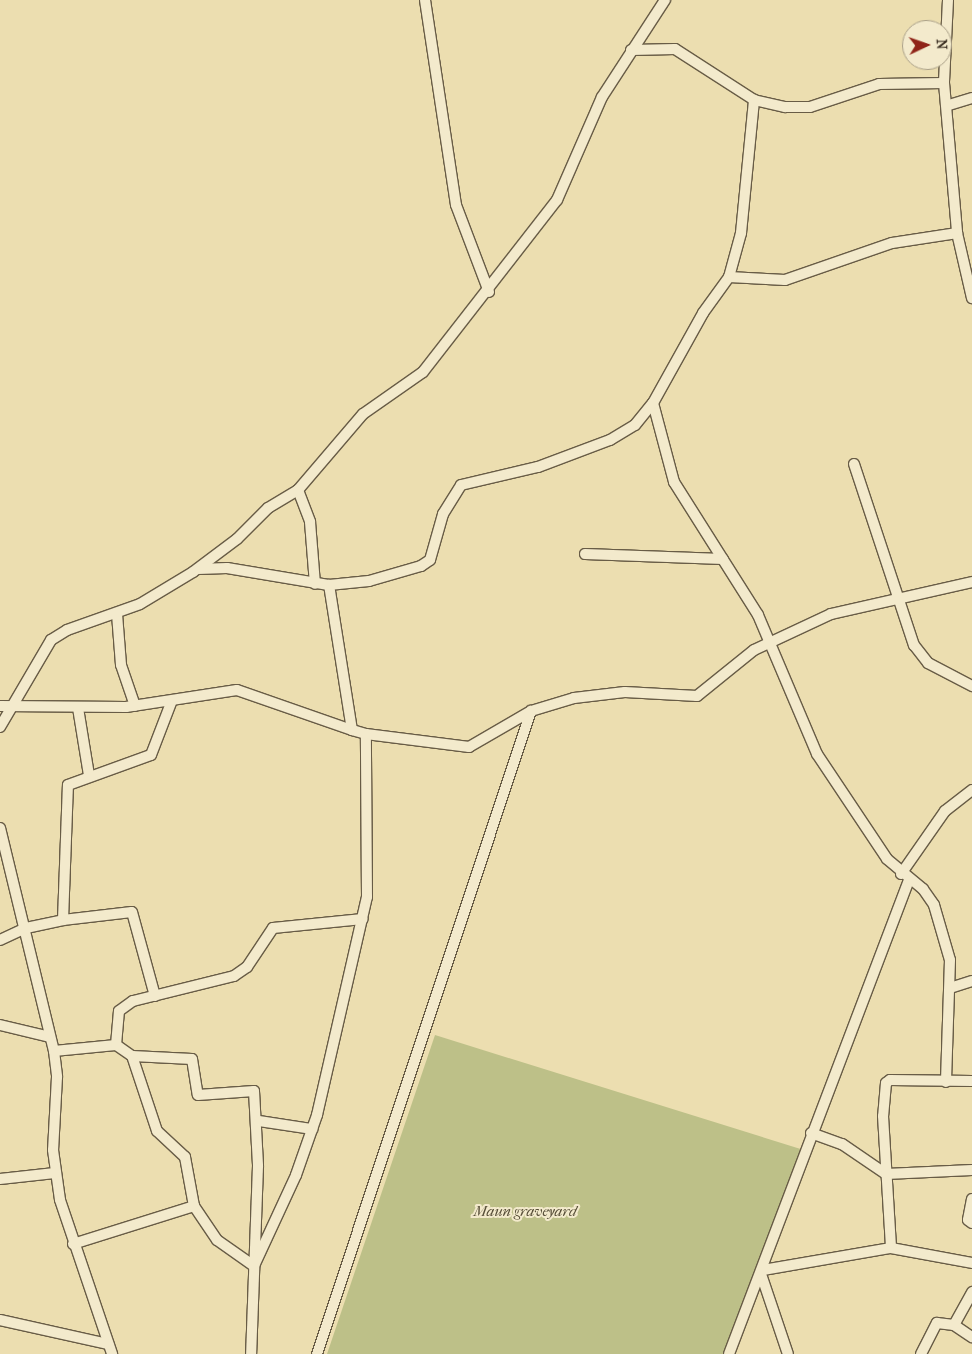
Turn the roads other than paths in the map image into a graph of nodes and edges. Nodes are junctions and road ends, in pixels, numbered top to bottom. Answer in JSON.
{"nodes":[{"id":1,"x":425,"y":0,"type":"edge"},
{"id":2,"x":665,"y":0,"type":"edge"},
{"id":3,"x":948,"y":0,"type":"edge"},
{"id":4,"x":631,"y":50,"type":"junction"},
{"id":5,"x":944,"y":83,"type":"junction"},
{"id":6,"x":972,"y":98,"type":"edge"},
{"id":7,"x":754,"y":100,"type":"junction"},
{"id":8,"x":949,"y":106,"type":"junction"},
{"id":9,"x":957,"y":233,"type":"junction"},
{"id":10,"x":729,"y":277,"type":"junction"},
{"id":11,"x":489,"y":292,"type":"junction"},
{"id":12,"x":971,"y":293,"type":"edge"},
{"id":13,"x":653,"y":403,"type":"junction"},
{"id":14,"x":854,"y":464,"type":"dead end"},
{"id":15,"x":298,"y":490,"type":"junction"},
{"id":16,"x":585,"y":554,"type":"dead end"},
{"id":17,"x":722,"y":559,"type":"junction"},
{"id":18,"x":198,"y":569,"type":"junction"},
{"id":19,"x":972,"y":582,"type":"edge"},
{"id":20,"x":315,"y":584,"type":"junction"},
{"id":21,"x":329,"y":585,"type":"junction"},
{"id":22,"x":896,"y":598,"type":"junction"},
{"id":23,"x":117,"y":614,"type":"junction"},
{"id":24,"x":771,"y":644,"type":"junction"},
{"id":25,"x":972,"y":686,"type":"edge"},
{"id":26,"x":171,"y":703,"type":"junction"},
{"id":27,"x":0,"y":706,"type":"edge"},
{"id":28,"x":12,"y":706,"type":"junction"},
{"id":29,"x":135,"y":706,"type":"junction"},
{"id":30,"x":78,"y":708,"type":"junction"},
{"id":31,"x":531,"y":711,"type":"junction"},
{"id":32,"x":0,"y":726,"type":"edge"},
{"id":33,"x":352,"y":730,"type":"junction"},
{"id":34,"x":366,"y":734,"type":"junction"},
{"id":35,"x":89,"y":775,"type":"junction"},
{"id":36,"x":972,"y":790,"type":"edge"},
{"id":37,"x":0,"y":832,"type":"edge"},
{"id":38,"x":905,"y":877,"type":"junction"},
{"id":39,"x":363,"y":919,"type":"junction"},
{"id":40,"x":63,"y":920,"type":"junction"},
{"id":41,"x":26,"y":928,"type":"junction"},
{"id":42,"x":0,"y":940,"type":"edge"},
{"id":43,"x":972,"y":982,"type":"edge"},
{"id":44,"x":950,"y":988,"type":"junction"},
{"id":45,"x":155,"y":996,"type":"junction"},
{"id":46,"x":0,"y":1025,"type":"edge"},
{"id":47,"x":50,"y":1037,"type":"junction"},
{"id":48,"x":116,"y":1044,"type":"junction"},
{"id":49,"x":54,"y":1051,"type":"junction"},
{"id":50,"x":132,"y":1056,"type":"junction"},
{"id":51,"x":972,"y":1081,"type":"edge"},
{"id":52,"x":946,"y":1082,"type":"junction"},
{"id":53,"x":258,"y":1121,"type":"junction"},
{"id":54,"x":312,"y":1129,"type":"junction"},
{"id":55,"x":811,"y":1133,"type":"junction"},
{"id":56,"x":972,"y":1170,"type":"edge"},
{"id":57,"x":55,"y":1173,"type":"junction"},
{"id":58,"x":886,"y":1174,"type":"junction"},
{"id":59,"x":0,"y":1180,"type":"edge"},
{"id":60,"x":972,"y":1199,"type":"edge"},
{"id":61,"x":194,"y":1206,"type":"junction"},
{"id":62,"x":972,"y":1223,"type":"edge"},
{"id":63,"x":73,"y":1244,"type":"junction"},
{"id":64,"x":891,"y":1248,"type":"junction"},
{"id":65,"x":972,"y":1263,"type":"edge"},
{"id":66,"x":254,"y":1266,"type":"junction"},
{"id":67,"x":762,"y":1272,"type":"junction"},
{"id":68,"x":972,"y":1292,"type":"edge"},
{"id":69,"x":0,"y":1321,"type":"edge"},
{"id":70,"x":954,"y":1325,"type":"junction"},
{"id":71,"x":972,"y":1337,"type":"edge"},
{"id":72,"x":110,"y":1349,"type":"edge"},
{"id":73,"x":251,"y":1354,"type":"edge"},
{"id":74,"x":316,"y":1354,"type":"edge"},
{"id":75,"x":730,"y":1354,"type":"edge"},
{"id":76,"x":788,"y":1354,"type":"edge"},
{"id":77,"x":921,"y":1354,"type":"edge"}],
"edges":[{"from":1,"to":11,"type":"street"},
{"from":2,"to":4,"type":"street"},
{"from":3,"to":5,"type":"street"},
{"from":4,"to":7,"type":"street"},
{"from":4,"to":11,"type":"street"},
{"from":5,"to":7,"type":"street"},
{"from":5,"to":8,"type":"street"},
{"from":6,"to":8,"type":"street"},
{"from":7,"to":10,"type":"street"},
{"from":8,"to":9,"type":"street"},
{"from":9,"to":10,"type":"street"},
{"from":9,"to":12,"type":"street"},
{"from":10,"to":13,"type":"street"},
{"from":11,"to":15,"type":"street"},
{"from":13,"to":17,"type":"street"},
{"from":13,"to":21,"type":"street"},
{"from":14,"to":22,"type":"street"},
{"from":15,"to":18,"type":"street"},
{"from":15,"to":20,"type":"street"},
{"from":16,"to":17,"type":"street"},
{"from":17,"to":24,"type":"street"},
{"from":18,"to":20,"type":"street"},
{"from":18,"to":23,"type":"street"},
{"from":19,"to":22,"type":"street"},
{"from":20,"to":21,"type":"street"},
{"from":21,"to":33,"type":"street"},
{"from":22,"to":24,"type":"street"},
{"from":22,"to":25,"type":"street"},
{"from":23,"to":28,"type":"street"},
{"from":23,"to":29,"type":"street"},
{"from":24,"to":31,"type":"street"},
{"from":24,"to":38,"type":"street"},
{"from":26,"to":29,"type":"street"},
{"from":26,"to":33,"type":"street"},
{"from":26,"to":35,"type":"street"},
{"from":27,"to":28,"type":"street"},
{"from":28,"to":30,"type":"street"},
{"from":28,"to":32,"type":"street"},
{"from":29,"to":30,"type":"street"},
{"from":30,"to":35,"type":"street"},
{"from":31,"to":34,"type":"street"},
{"from":31,"to":74,"type":"street"},
{"from":33,"to":34,"type":"street"},
{"from":34,"to":39,"type":"street"},
{"from":35,"to":40,"type":"street"},
{"from":36,"to":38,"type":"street"},
{"from":37,"to":41,"type":"street"},
{"from":38,"to":44,"type":"street"},
{"from":38,"to":55,"type":"street"},
{"from":39,"to":45,"type":"street"},
{"from":39,"to":54,"type":"street"},
{"from":40,"to":41,"type":"street"},
{"from":40,"to":45,"type":"street"},
{"from":41,"to":42,"type":"street"},
{"from":41,"to":47,"type":"street"},
{"from":43,"to":44,"type":"street"},
{"from":44,"to":52,"type":"street"},
{"from":45,"to":48,"type":"street"},
{"from":46,"to":47,"type":"street"},
{"from":47,"to":49,"type":"street"},
{"from":48,"to":49,"type":"street"},
{"from":48,"to":50,"type":"street"},
{"from":49,"to":57,"type":"street"},
{"from":50,"to":53,"type":"street"},
{"from":50,"to":61,"type":"street"},
{"from":51,"to":52,"type":"street"},
{"from":52,"to":58,"type":"street"},
{"from":53,"to":54,"type":"street"},
{"from":53,"to":66,"type":"street"},
{"from":54,"to":66,"type":"street"},
{"from":55,"to":58,"type":"street"},
{"from":55,"to":67,"type":"street"},
{"from":56,"to":58,"type":"street"},
{"from":57,"to":59,"type":"street"},
{"from":57,"to":63,"type":"street"},
{"from":58,"to":64,"type":"street"},
{"from":60,"to":62,"type":"street"},
{"from":61,"to":63,"type":"street"},
{"from":61,"to":66,"type":"street"},
{"from":63,"to":72,"type":"street"},
{"from":64,"to":65,"type":"street"},
{"from":64,"to":67,"type":"street"},
{"from":66,"to":73,"type":"street"},
{"from":67,"to":75,"type":"street"},
{"from":67,"to":76,"type":"street"},
{"from":68,"to":70,"type":"street"},
{"from":69,"to":72,"type":"street"},
{"from":70,"to":71,"type":"street"},
{"from":70,"to":77,"type":"street"}]}
